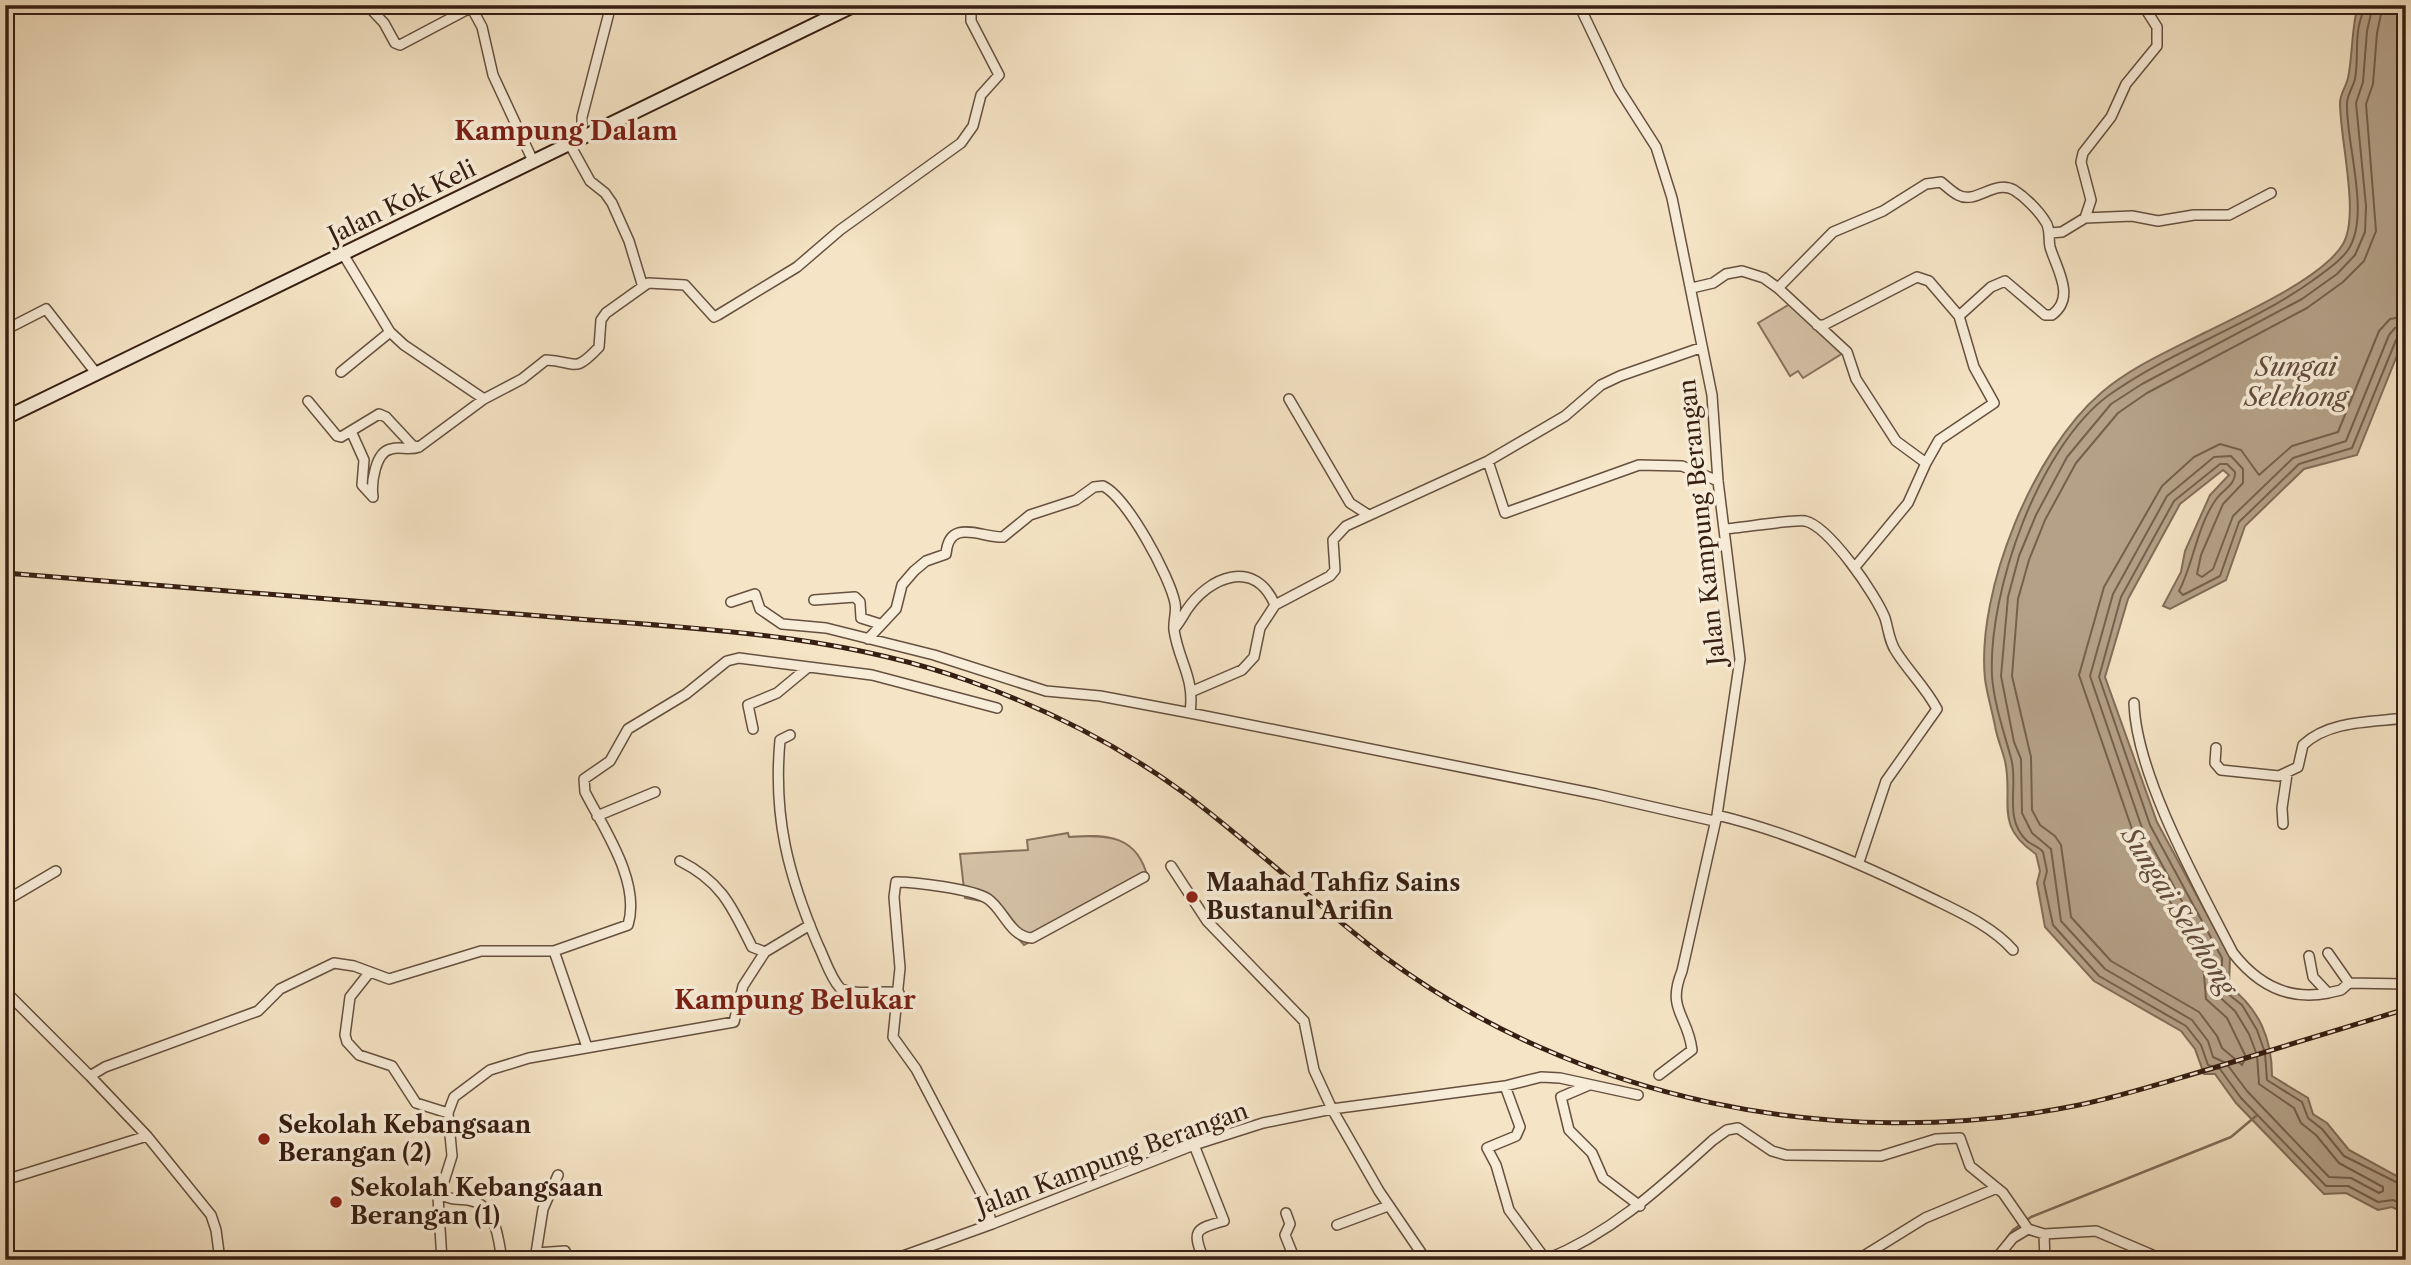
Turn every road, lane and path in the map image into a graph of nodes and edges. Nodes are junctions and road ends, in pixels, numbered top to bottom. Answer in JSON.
{"nodes":[{"id":1,"x":367,"y":5,"type":"edge"},
{"id":2,"x":611,"y":5,"type":"edge"},
{"id":3,"x":855,"y":5,"type":"edge"},
{"id":4,"x":971,"y":5,"type":"edge"},
{"id":5,"x":1578,"y":5,"type":"edge"},
{"id":6,"x":2143,"y":5,"type":"edge"},
{"id":7,"x":471,"y":6,"type":"edge"},
{"id":8,"x":582,"y":136,"type":"junction"},
{"id":9,"x":569,"y":143,"type":"junction"},
{"id":10,"x":533,"y":161,"type":"junction"},
{"id":11,"x":2271,"y":193,"type":"dead end"},
{"id":12,"x":2085,"y":219,"type":"junction"},
{"id":13,"x":2050,"y":233,"type":"junction"},
{"id":14,"x":343,"y":254,"type":"junction"},
{"id":15,"x":643,"y":287,"type":"junction"},
{"id":16,"x":1692,"y":288,"type":"junction"},
{"id":17,"x":1778,"y":288,"type":"junction"},
{"id":18,"x":1959,"y":316,"type":"junction"},
{"id":19,"x":1817,"y":325,"type":"junction"},
{"id":20,"x":5,"y":330,"type":"edge"},
{"id":21,"x":390,"y":332,"type":"junction"},
{"id":22,"x":1700,"y":348,"type":"junction"},
{"id":23,"x":341,"y":372,"type":"dead end"},
{"id":24,"x":96,"y":373,"type":"junction"},
{"id":25,"x":484,"y":399,"type":"junction"},
{"id":26,"x":1289,"y":399,"type":"dead end"},
{"id":27,"x":308,"y":401,"type":"dead end"},
{"id":28,"x":5,"y":418,"type":"edge"},
{"id":29,"x":351,"y":431,"type":"junction"},
{"id":30,"x":419,"y":447,"type":"junction"},
{"id":31,"x":1488,"y":461,"type":"junction"},
{"id":32,"x":1926,"y":463,"type":"junction"},
{"id":33,"x":1718,"y":481,"type":"junction"},
{"id":34,"x":1367,"y":514,"type":"junction"},
{"id":35,"x":1725,"y":529,"type":"junction"},
{"id":36,"x":1854,"y":566,"type":"junction"},
{"id":37,"x":814,"y":600,"type":"dead end"},
{"id":38,"x":731,"y":602,"type":"dead end"},
{"id":39,"x":1275,"y":605,"type":"junction"},
{"id":40,"x":880,"y":624,"type":"junction"},
{"id":41,"x":1174,"y":629,"type":"junction"},
{"id":42,"x":868,"y":639,"type":"junction"},
{"id":43,"x":806,"y":668,"type":"junction"},
{"id":44,"x":1193,"y":691,"type":"junction"},
{"id":45,"x":2134,"y":703,"type":"dead end"},
{"id":46,"x":996,"y":708,"type":"dead end"},
{"id":47,"x":1190,"y":713,"type":"junction"},
{"id":48,"x":2406,"y":718,"type":"edge"},
{"id":49,"x":753,"y":729,"type":"dead end"},
{"id":50,"x":790,"y":735,"type":"dead end"},
{"id":51,"x":2216,"y":748,"type":"dead end"},
{"id":52,"x":2287,"y":774,"type":"junction"},
{"id":53,"x":655,"y":792,"type":"dead end"},
{"id":54,"x":597,"y":817,"type":"junction"},
{"id":55,"x":1715,"y":818,"type":"junction"},
{"id":56,"x":2283,"y":824,"type":"dead end"},
{"id":57,"x":680,"y":861,"type":"dead end"},
{"id":58,"x":1859,"y":862,"type":"junction"},
{"id":59,"x":1171,"y":866,"type":"dead end"},
{"id":60,"x":56,"y":871,"type":"dead end"},
{"id":61,"x":1144,"y":877,"type":"dead end"},
{"id":62,"x":5,"y":901,"type":"edge"},
{"id":63,"x":810,"y":925,"type":"junction"},
{"id":64,"x":2013,"y":950,"type":"dead end"},
{"id":65,"x":554,"y":951,"type":"junction"},
{"id":66,"x":765,"y":952,"type":"junction"},
{"id":67,"x":2328,"y":953,"type":"dead end"},
{"id":68,"x":2309,"y":956,"type":"dead end"},
{"id":69,"x":369,"y":973,"type":"junction"},
{"id":70,"x":2349,"y":983,"type":"junction"},
{"id":71,"x":2406,"y":984,"type":"edge"},
{"id":72,"x":5,"y":991,"type":"edge"},
{"id":73,"x":900,"y":993,"type":"junction"},
{"id":74,"x":2328,"y":993,"type":"junction"},
{"id":75,"x":587,"y":1047,"type":"junction"},
{"id":76,"x":1659,"y":1075,"type":"dead end"},
{"id":77,"x":90,"y":1076,"type":"junction"},
{"id":78,"x":1589,"y":1085,"type":"junction"},
{"id":79,"x":1505,"y":1086,"type":"junction"},
{"id":80,"x":1638,"y":1095,"type":"dead end"},
{"id":81,"x":1332,"y":1109,"type":"junction"},
{"id":82,"x":448,"y":1113,"type":"junction"},
{"id":83,"x":147,"y":1136,"type":"junction"},
{"id":84,"x":1194,"y":1145,"type":"junction"},
{"id":85,"x":558,"y":1175,"type":"dead end"},
{"id":86,"x":5,"y":1180,"type":"edge"},
{"id":87,"x":1997,"y":1188,"type":"junction"},
{"id":88,"x":438,"y":1197,"type":"dead end"},
{"id":89,"x":1388,"y":1206,"type":"junction"},
{"id":90,"x":1640,"y":1206,"type":"junction"},
{"id":91,"x":1286,"y":1213,"type":"dead end"},
{"id":92,"x":992,"y":1224,"type":"junction"},
{"id":93,"x":1337,"y":1225,"type":"dead end"},
{"id":94,"x":2024,"y":1225,"type":"junction"},
{"id":95,"x":2044,"y":1234,"type":"junction"},
{"id":96,"x":1563,"y":1256,"type":"edge"},
{"id":97,"x":220,"y":1260,"type":"edge"},
{"id":98,"x":442,"y":1260,"type":"edge"},
{"id":99,"x":502,"y":1260,"type":"edge"},
{"id":100,"x":569,"y":1260,"type":"edge"},
{"id":101,"x":892,"y":1260,"type":"edge"},
{"id":102,"x":1204,"y":1260,"type":"edge"},
{"id":103,"x":1295,"y":1260,"type":"edge"},
{"id":104,"x":1426,"y":1260,"type":"edge"},
{"id":105,"x":1546,"y":1260,"type":"edge"},
{"id":106,"x":1857,"y":1260,"type":"edge"},
{"id":107,"x":1995,"y":1260,"type":"edge"},
{"id":108,"x":2045,"y":1260,"type":"edge"},
{"id":109,"x":2164,"y":1260,"type":"edge"}],
"edges":[{"from":1,"to":7,"type":"street"},
{"from":2,"to":8,"type":"street"},
{"from":3,"to":8,"type":"street","name":"Jalan Kok Keli"},
{"from":4,"to":15,"type":"street"},
{"from":5,"to":16,"type":"street","name":"Jalan Kampung Berangan"},
{"from":6,"to":12,"type":"street"},
{"from":7,"to":10,"type":"street"},
{"from":8,"to":9,"type":"street","name":"Jalan Kok Keli"},
{"from":9,"to":10,"type":"street","name":"Jalan Kok Keli"},
{"from":9,"to":15,"type":"street"},
{"from":10,"to":14,"type":"street","name":"Jalan Kok Keli"},
{"from":11,"to":12,"type":"street"},
{"from":12,"to":13,"type":"street"},
{"from":13,"to":17,"type":"street"},
{"from":13,"to":18,"type":"street"},
{"from":14,"to":21,"type":"street"},
{"from":14,"to":24,"type":"street","name":"Jalan Kok Keli"},
{"from":15,"to":25,"type":"street"},
{"from":16,"to":17,"type":"street"},
{"from":16,"to":22,"type":"street","name":"Jalan Kampung Berangan"},
{"from":17,"to":19,"type":"street"},
{"from":18,"to":19,"type":"street"},
{"from":18,"to":32,"type":"street"},
{"from":19,"to":32,"type":"street"},
{"from":20,"to":24,"type":"street"},
{"from":21,"to":23,"type":"street"},
{"from":21,"to":25,"type":"street"},
{"from":22,"to":31,"type":"street"},
{"from":22,"to":33,"type":"street","name":"Jalan Kampung Berangan"},
{"from":24,"to":28,"type":"street","name":"Jalan Kok Keli"},
{"from":25,"to":30,"type":"street"},
{"from":26,"to":34,"type":"street"},
{"from":27,"to":29,"type":"street"},
{"from":29,"to":30,"type":"street"},
{"from":29,"to":30,"type":"street"},
{"from":31,"to":33,"type":"street"},
{"from":31,"to":34,"type":"street"},
{"from":32,"to":36,"type":"street"},
{"from":33,"to":35,"type":"street","name":"Jalan Kampung Berangan"},
{"from":34,"to":39,"type":"street"},
{"from":35,"to":36,"type":"street"},
{"from":35,"to":55,"type":"street","name":"Jalan Kampung Berangan"},
{"from":36,"to":58,"type":"street"},
{"from":37,"to":40,"type":"street"},
{"from":38,"to":42,"type":"street"},
{"from":39,"to":41,"type":"street"},
{"from":39,"to":44,"type":"street"},
{"from":40,"to":41,"type":"street"},
{"from":40,"to":42,"type":"street"},
{"from":41,"to":44,"type":"street"},
{"from":42,"to":47,"type":"street"},
{"from":43,"to":46,"type":"street"},
{"from":43,"to":49,"type":"street"},
{"from":43,"to":54,"type":"street"},
{"from":44,"to":47,"type":"street"},
{"from":45,"to":74,"type":"street"},
{"from":47,"to":55,"type":"street"},
{"from":48,"to":52,"type":"street"},
{"from":50,"to":63,"type":"street"},
{"from":51,"to":52,"type":"street"},
{"from":52,"to":56,"type":"street"},
{"from":53,"to":54,"type":"street"},
{"from":54,"to":65,"type":"street"},
{"from":55,"to":58,"type":"street"},
{"from":55,"to":76,"type":"street","name":"Jalan Kampung Berangan"},
{"from":57,"to":66,"type":"street"},
{"from":58,"to":64,"type":"street"},
{"from":59,"to":81,"type":"street"},
{"from":60,"to":62,"type":"street"},
{"from":61,"to":73,"type":"street"},
{"from":63,"to":66,"type":"street"},
{"from":63,"to":73,"type":"street"},
{"from":65,"to":69,"type":"street"},
{"from":65,"to":75,"type":"street"},
{"from":66,"to":75,"type":"street"},
{"from":67,"to":70,"type":"street"},
{"from":68,"to":74,"type":"street"},
{"from":69,"to":77,"type":"street"},
{"from":69,"to":82,"type":"street"},
{"from":70,"to":71,"type":"street"},
{"from":70,"to":74,"type":"street"},
{"from":72,"to":77,"type":"street"},
{"from":73,"to":92,"type":"street"},
{"from":75,"to":82,"type":"street"},
{"from":77,"to":83,"type":"street"},
{"from":78,"to":79,"type":"street","name":"Jalan Kampung Berangan"},
{"from":78,"to":80,"type":"street","name":"Jalan Kampung Berangan"},
{"from":78,"to":90,"type":"street"},
{"from":79,"to":81,"type":"street","name":"Jalan Kampung Berangan"},
{"from":79,"to":105,"type":"street"},
{"from":81,"to":84,"type":"street","name":"Jalan Kampung Berangan"},
{"from":81,"to":89,"type":"street"},
{"from":82,"to":99,"type":"street"},
{"from":83,"to":86,"type":"street"},
{"from":83,"to":97,"type":"street"},
{"from":84,"to":92,"type":"street","name":"Jalan Kampung Berangan"},
{"from":84,"to":102,"type":"street"},
{"from":85,"to":100,"type":"street"},
{"from":87,"to":90,"type":"street"},
{"from":87,"to":94,"type":"street"},
{"from":87,"to":106,"type":"street"},
{"from":88,"to":98,"type":"street"},
{"from":89,"to":93,"type":"street"},
{"from":89,"to":104,"type":"street"},
{"from":90,"to":96,"type":"street"},
{"from":91,"to":103,"type":"street"},
{"from":92,"to":101,"type":"street","name":"Jalan Kampung Berangan"},
{"from":94,"to":95,"type":"street"},
{"from":94,"to":107,"type":"street"},
{"from":95,"to":108,"type":"street"},
{"from":95,"to":109,"type":"street"},
{"from":96,"to":105,"type":"street"}]}
